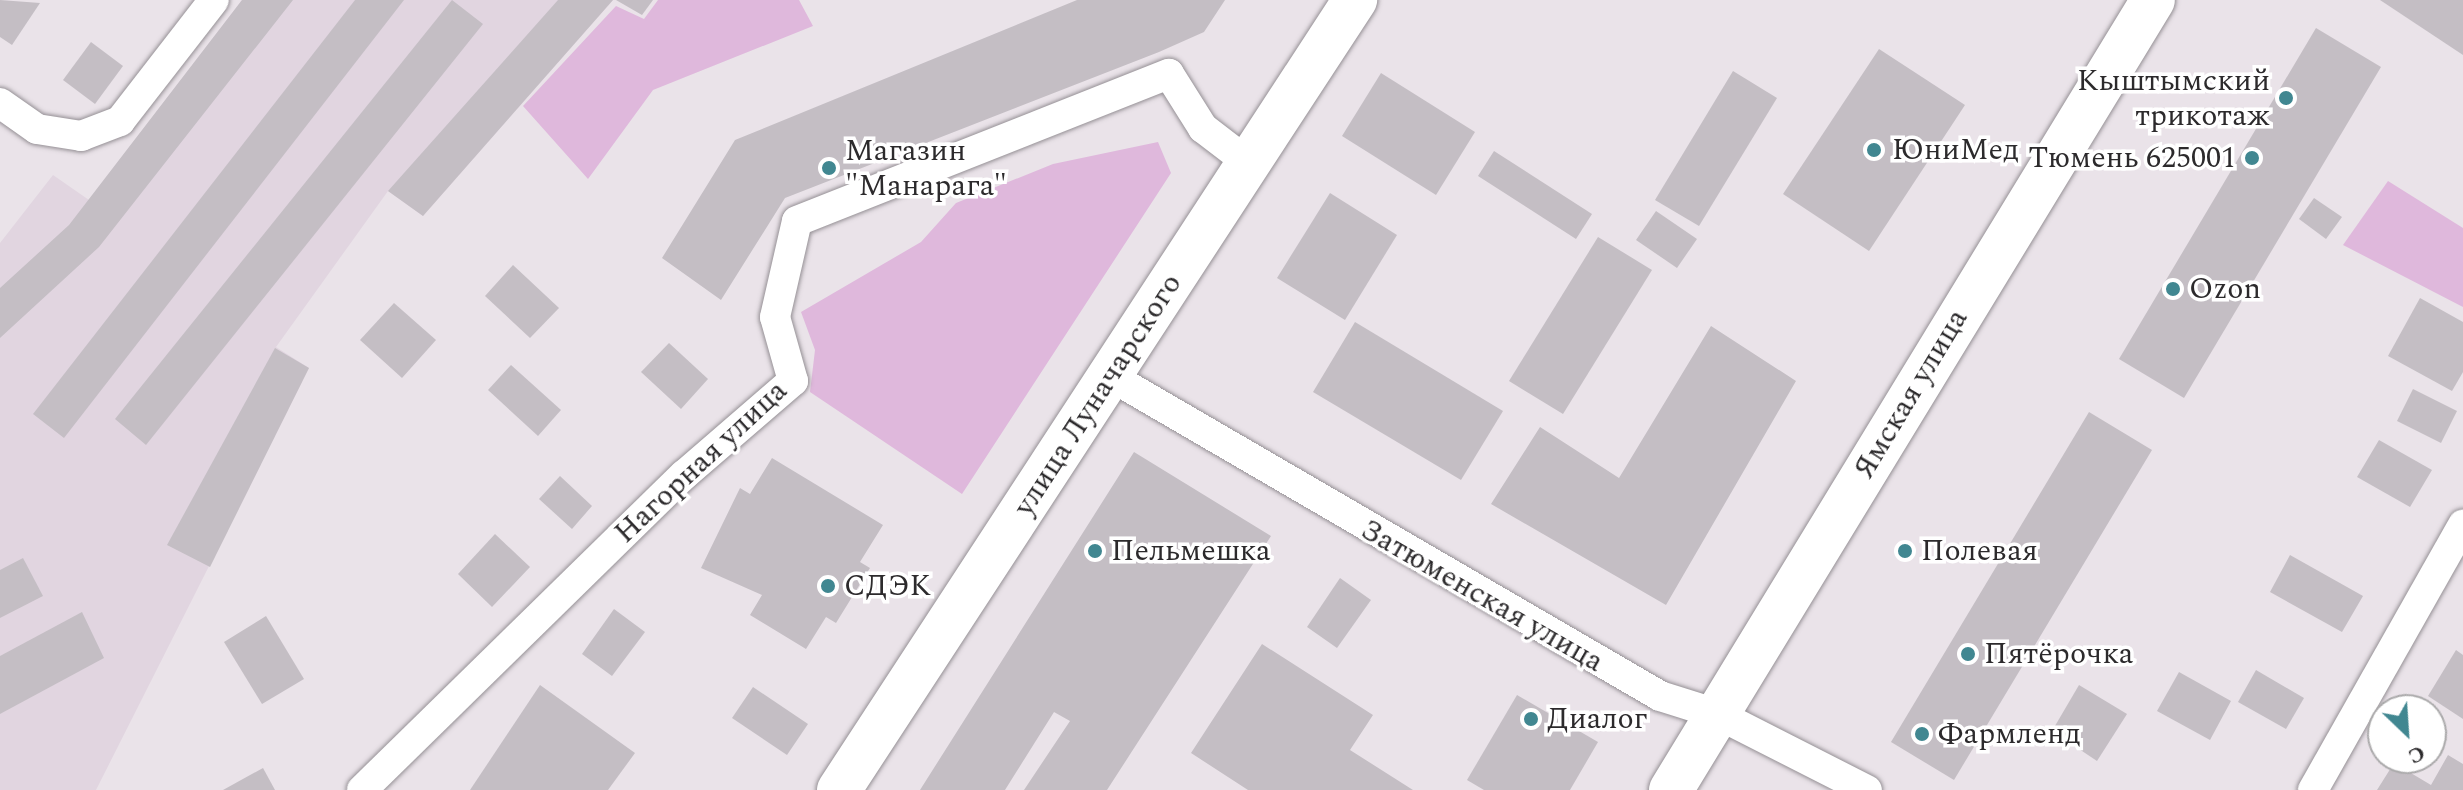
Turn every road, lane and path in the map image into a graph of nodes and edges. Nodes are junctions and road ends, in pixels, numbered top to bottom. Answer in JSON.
{"nodes":[{"id":1,"x":214,"y":0,"type":"edge"},
{"id":2,"x":1355,"y":0,"type":"edge"},
{"id":3,"x":2153,"y":0,"type":"edge"},
{"id":4,"x":0,"y":103,"type":"edge"},
{"id":5,"x":1250,"y":164,"type":"junction"},
{"id":6,"x":1110,"y":376,"type":"junction"},
{"id":7,"x":2463,"y":525,"type":"edge"},
{"id":8,"x":1717,"y":714,"type":"junction"},
{"id":9,"x":362,"y":790,"type":"edge"},
{"id":10,"x":839,"y":790,"type":"edge"},
{"id":11,"x":1671,"y":790,"type":"edge"},
{"id":12,"x":1867,"y":790,"type":"edge"},
{"id":13,"x":2313,"y":790,"type":"edge"}],
"edges":[{"from":1,"to":4,"type":"street"},
{"from":2,"to":5,"type":"main road","name":"улица Луначарского"},
{"from":3,"to":8,"type":"main road","name":"Ямская улица"},
{"from":5,"to":6,"type":"main road","name":"улица Луначарского"},
{"from":5,"to":9,"type":"street","name":"Нагорная улица"},
{"from":6,"to":8,"type":"street","name":"Затюменская улица"},
{"from":6,"to":10,"type":"main road","name":"улица Луначарского"},
{"from":7,"to":13,"type":"street"},
{"from":8,"to":11,"type":"main road","name":"Ямская улица"},
{"from":8,"to":12,"type":"street","name":"Затюменская улица"}]}
